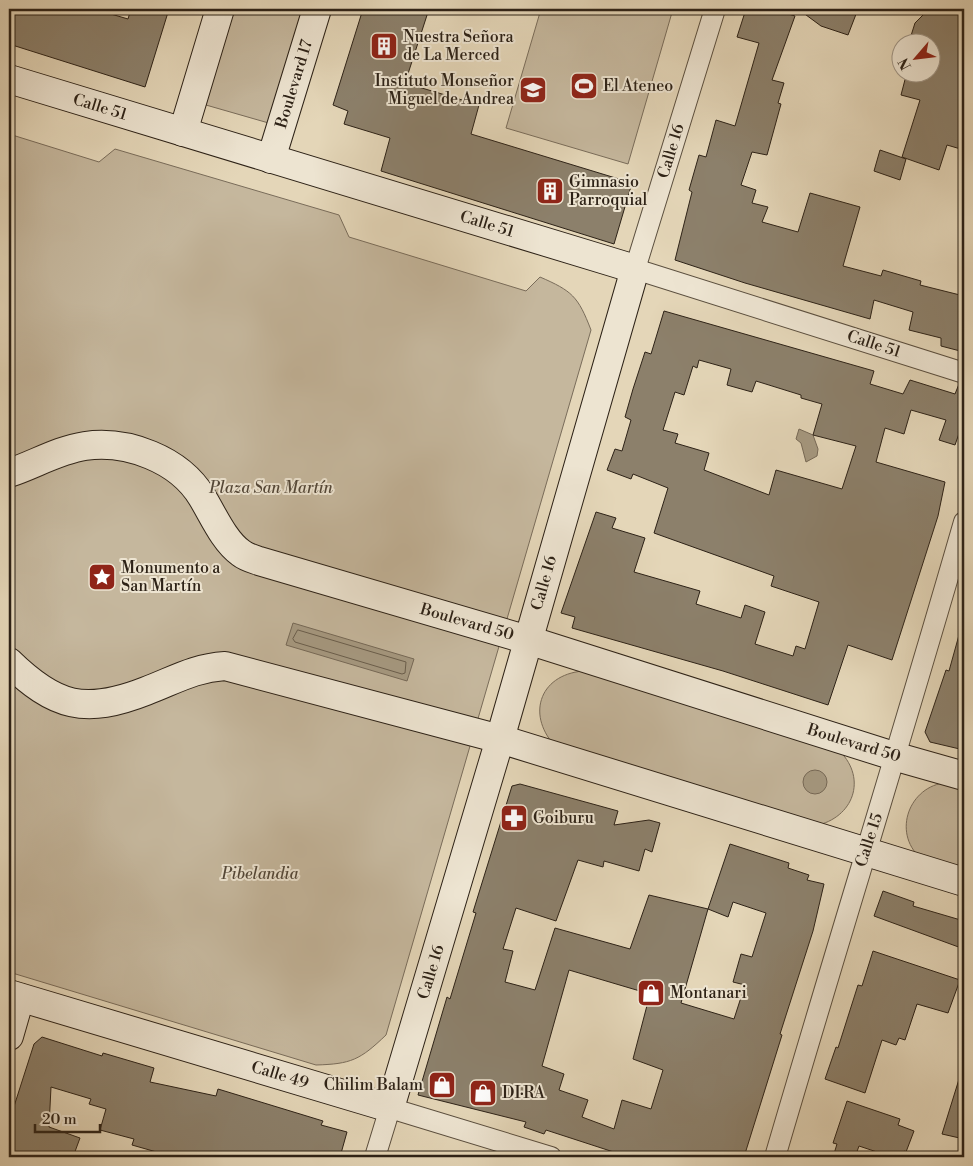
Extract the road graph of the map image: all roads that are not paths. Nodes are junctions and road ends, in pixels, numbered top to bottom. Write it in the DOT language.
graph roads {
  1 [pos="220,9"];
  2 [pos="317,9"];
  3 [pos="715,9"];
  4 [pos="9,79"];
  5 [pos="184,132"];
  6 [pos="271,159"];
  7 [pos="635,269"];
  8 [pos="964,373"];
  9 [pos="9,473"];
  10 [pos="964,522"];
  11 [pos="528,640"];
  12 [pos="9,662"];
  13 [pos="500,739"];
  14 [pos="897,757"];
  15 [pos="964,776"];
  16 [pos="865,852"];
  17 [pos="964,882"];
  18 [pos="14,996"];
  19 [pos="9,1036"];
  20 [pos="390,1108"];
  21 [pos="375,1157"];
  22 [pos="550,1157"];
  23 [pos="775,1157"];
  1 -- 5 [label="main road"];
  2 -- 6 [label="main road, Boulevard 17"];
  3 -- 7 [label="street, Calle 16"];
  4 -- 5 [label="main road, Calle 51"];
  5 -- 6 [label="main road, Calle 51"];
  6 -- 7 [label="main road, Calle 51"];
  7 -- 8 [label="street, Calle 51"];
  7 -- 11 [label="main road, Calle 16"];
  9 -- 11 [label="main road, Boulevard 50"];
  10 -- 14 [label="street, Calle 15"];
  11 -- 13 [label="main road, Calle 16"];
  11 -- 14 [label="main road, Boulevard 50"];
  12 -- 13 [label="main road"];
  13 -- 16 [label="main road"];
  13 -- 20 [label="main road, Calle 16"];
  14 -- 15 [label="main road, Boulevard 50"];
  14 -- 16 [label="street, Calle 15"];
  16 -- 17 [label="main road"];
  16 -- 23 [label="street, Calle 15"];
  18 -- 19 [label="main road"];
  18 -- 20 [label="main road, Calle 49"];
  20 -- 21 [label="street, Calle 16"];
  20 -- 22 [label="street, Calle 49"];
}
